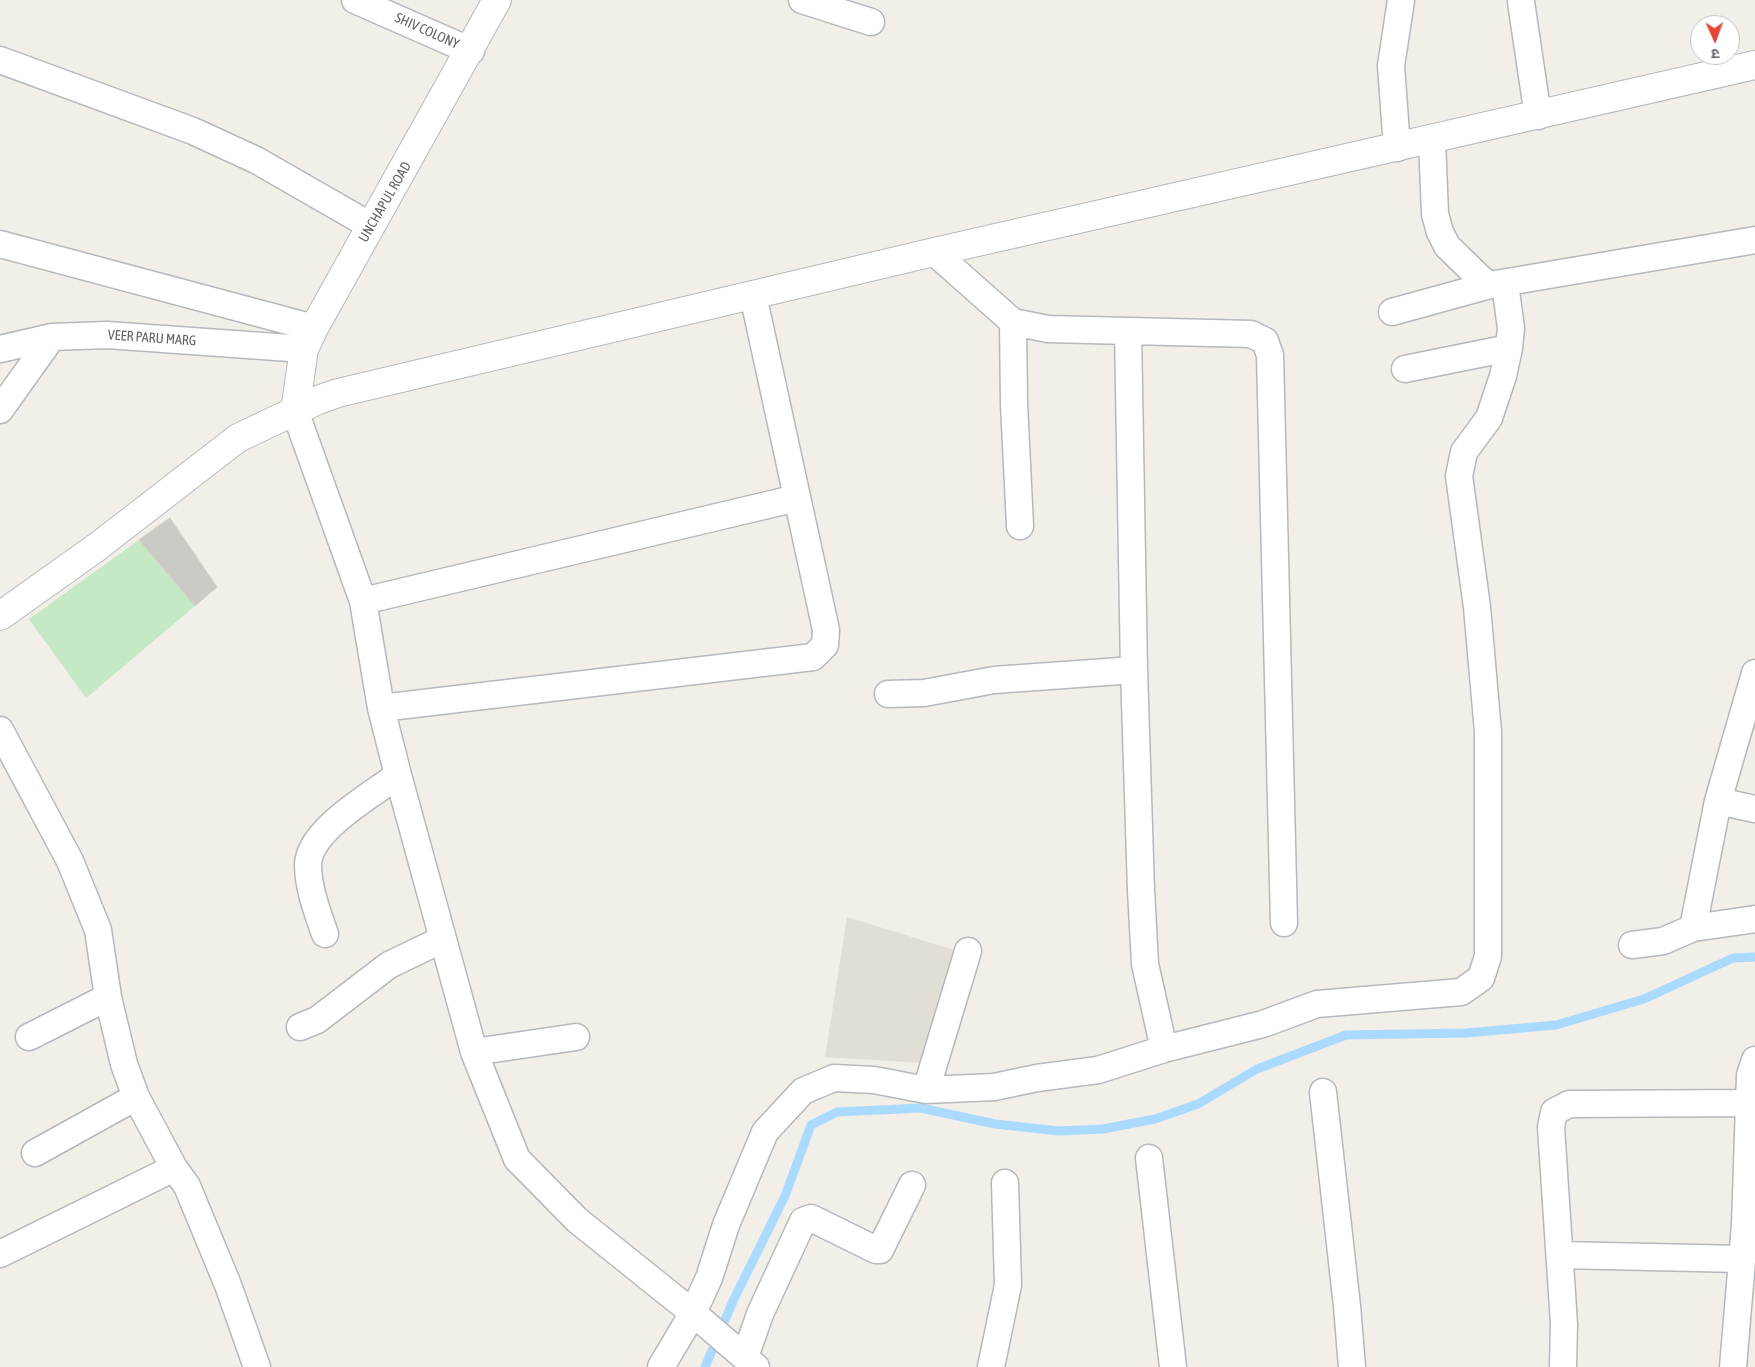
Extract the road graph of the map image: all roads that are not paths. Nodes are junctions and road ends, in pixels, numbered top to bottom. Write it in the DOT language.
graph roads {
  1 [pos="355,0"];
  2 [pos="497,0"];
  3 [pos="802,0"];
  4 [pos="1401,0"];
  5 [pos="1521,2"];
  6 [pos="870,22"];
  7 [pos="471,51"];
  8 [pos="0,60"];
  9 [pos="1755,65"];
  10 [pos="1538,116"];
  11 [pos="1432,140"];
  12 [pos="1398,148"];
  13 [pos="371,226"];
  14 [pos="1755,240"];
  15 [pos="0,244"];
  16 [pos="934,252"];
  17 [pos="1498,284"];
  18 [pos="754,295"];
  19 [pos="1392,312"];
  20 [pos="1013,322"];
  21 [pos="1128,331"];
  22 [pos="52,338"];
  23 [pos="309,338"];
  24 [pos="1509,348"];
  25 [pos="0,349"];
  26 [pos="1405,369"];
  27 [pos="0,410"];
  28 [pos="295,411"];
  29 [pos="798,498"];
  30 [pos="1020,526"];
  31 [pos="363,601"];
  32 [pos="0,616"];
  33 [pos="1134,670"];
  34 [pos="1755,673"];
  35 [pos="888,694"];
  36 [pos="381,708"];
  37 [pos="0,730"];
  38 [pos="398,775"];
  39 [pos="1718,801"];
  40 [pos="1755,809"];
  41 [pos="1755,919"];
  42 [pos="1284,923"];
  43 [pos="1693,928"];
  44 [pos="325,934"];
  45 [pos="444,939"];
  46 [pos="1632,945"];
  47 [pos="968,951"];
  48 [pos="108,997"];
  49 [pos="300,1027"];
  50 [pos="29,1037"];
  51 [pos="576,1037"];
  52 [pos="1164,1049"];
  53 [pos="474,1052"];
  54 [pos="1755,1060"];
  55 [pos="926,1090"];
  56 [pos="1323,1092"];
  57 [pos="136,1097"];
  58 [pos="1749,1103"];
  59 [pos="35,1153"];
  60 [pos="1148,1158"];
  61 [pos="174,1168"];
  62 [pos="1005,1184"];
  63 [pos="912,1185"];
  64 [pos="0,1254"];
  65 [pos="1560,1254"];
  66 [pos="1742,1260"];
  67 [pos="702,1321"];
  68 [pos="745,1358"];
  69 [pos="257,1367"];
  70 [pos="661,1367"];
  71 [pos="990,1367"];
  72 [pos="1173,1367"];
  73 [pos="1352,1367"];
  74 [pos="1563,1367"];
  75 [pos="1733,1367"];
  1 -- 7 [label="street, SHIV COLONY"];
  2 -- 7 [label="street, UNCHAPUL ROAD"];
  3 -- 6 [label="street"];
  4 -- 12 [label="street"];
  5 -- 10 [label="street"];
  7 -- 13 [label="street, UNCHAPUL ROAD"];
  8 -- 13 [label="street"];
  9 -- 10 [label="street"];
  10 -- 11 [label="street"];
  11 -- 12 [label="street"];
  11 -- 17 [label="street"];
  12 -- 16 [label="street"];
  13 -- 23 [label="street, UNCHAPUL ROAD"];
  14 -- 17 [label="street"];
  15 -- 23 [label="street"];
  16 -- 18 [label="street"];
  16 -- 20 [label="street"];
  17 -- 19 [label="street"];
  17 -- 24 [label="street"];
  18 -- 28 [label="street"];
  18 -- 29 [label="street"];
  20 -- 21 [label="street"];
  20 -- 30 [label="street"];
  21 -- 33 [label="street"];
  21 -- 42 [label="street"];
  22 -- 23 [label="street, VEER PARU MARG"];
  22 -- 25 [label="street, VEER PARU MARG"];
  22 -- 27 [label="street"];
  23 -- 28 [label="street, UNCHAPUL ROAD"];
  24 -- 26 [label="street"];
  24 -- 52 [label="street"];
  28 -- 31 [label="street"];
  28 -- 32 [label="street"];
  29 -- 31 [label="street"];
  29 -- 36 [label="street"];
  31 -- 36 [label="street"];
  33 -- 35 [label="street"];
  33 -- 52 [label="street"];
  34 -- 39 [label="street"];
  36 -- 38 [label="street"];
  37 -- 48 [label="street"];
  38 -- 44 [label="street"];
  38 -- 45 [label="street"];
  39 -- 40 [label="street"];
  39 -- 43 [label="street"];
  41 -- 43 [label="street"];
  43 -- 46 [label="street"];
  45 -- 49 [label="street"];
  45 -- 53 [label="street"];
  47 -- 55 [label="street"];
  48 -- 50 [label="street"];
  48 -- 57 [label="street"];
  51 -- 53 [label="street"];
  52 -- 55 [label="street"];
  53 -- 67 [label="street"];
  54 -- 58 [label="street"];
  55 -- 67 [label="street"];
  56 -- 73 [label="street"];
  57 -- 59 [label="street"];
  57 -- 61 [label="street"];
  58 -- 65 [label="street"];
  58 -- 66 [label="street"];
  60 -- 72 [label="street"];
  61 -- 64 [label="street"];
  61 -- 69 [label="street"];
  62 -- 71 [label="street"];
  63 -- 68 [label="street"];
  65 -- 66 [label="street"];
  65 -- 74 [label="street"];
  66 -- 75 [label="street"];
  67 -- 68 [label="street"];
  67 -- 70 [label="street"];
}
